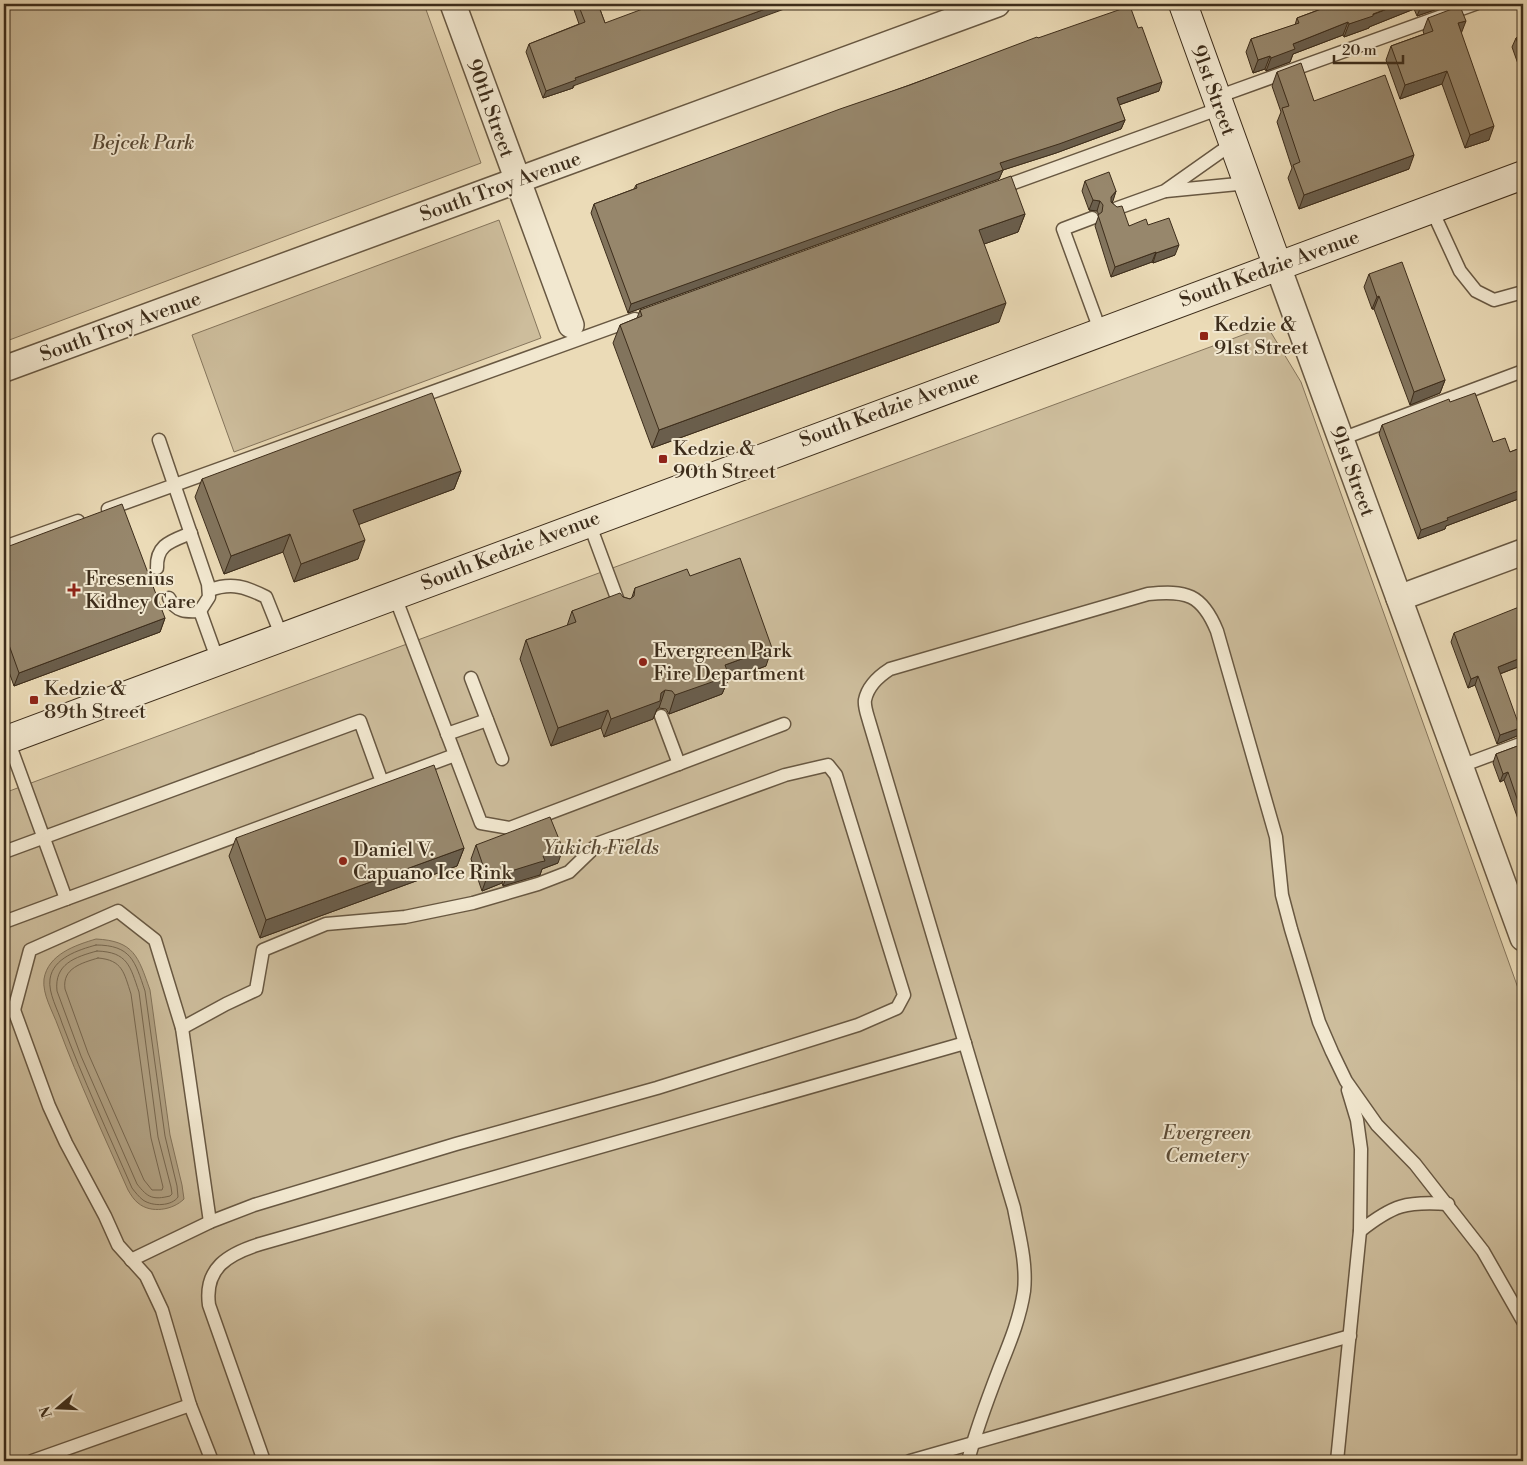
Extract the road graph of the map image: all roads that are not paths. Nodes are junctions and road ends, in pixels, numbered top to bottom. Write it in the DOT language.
graph roads {
  1 [pos="453,4"];
  2 [pos="997,4"];
  3 [pos="1183,4"];
  4 [pos="1475,4"];
  5 [pos="1219,103"];
  6 [pos="1233,143"];
  7 [pos="1523,175"];
  8 [pos="517,180"];
  9 [pos="1248,183"];
  10 [pos="1165,191"];
  11 [pos="986,193"];
  12 [pos="1431,208"];
  13 [pos="1116,210"];
  14 [pos="1092,218"];
  15 [pos="1277,264"];
  16 [pos="1523,292"];
  17 [pos="650,314"];
  18 [pos="570,325"];
  19 [pos="1100,330"];
  20 [pos="4,369"];
  21 [pos="1523,371"];
  22 [pos="1341,439"];
  23 [pos="159,440"];
  24 [pos="175,486"];
  25 [pos="588,520"];
  26 [pos="191,533"];
  27 [pos="4,547"];
  28 [pos="1523,552"];
  29 [pos="157,568"];
  30 [pos="210,590"];
  31 [pos="394,594"];
  32 [pos="169,598"];
  33 [pos="1399,598"];
  34 [pos="621,609"];
  35 [pos="200,611"];
  36 [pos="282,637"];
  37 [pos="218,661"];
  38 [pos="471,678"];
  39 [pos="661,716"];
  40 [pos="487,720"];
  41 [pos="784,724"];
  42 [pos="447,734"];
  43 [pos="5,736"];
  44 [pos="1523,743"];
  45 [pos="455,755"];
  46 [pos="502,759"];
  47 [pos="679,764"];
  48 [pos="1461,766"];
  49 [pos="382,782"];
  50 [pos="43,837"];
  51 [pos="4,852"];
  52 [pos="66,899"];
  53 [pos="4,922"];
  54 [pos="1522,931"];
  55 [pos="9,1011"];
  56 [pos="182,1028"];
  57 [pos="965,1043"];
  58 [pos="1346,1081"];
  59 [pos="1448,1204"];
  60 [pos="210,1222"];
  61 [pos="1360,1231"];
  62 [pos="131,1260"];
  63 [pos="1523,1321"];
  64 [pos="1350,1336"];
  65 [pos="190,1406"];
  66 [pos="972,1445"];
  67 [pos="32,1461"];
  68 [pos="212,1461"];
  69 [pos="264,1461"];
  70 [pos="910,1461"];
  71 [pos="968,1461"];
  72 [pos="1337,1461"];
  1 -- 8 [label="street, 90th Street"];
  2 -- 8 [label="street, South Troy Avenue"];
  3 -- 5 [label="main road, 91st Street"];
  4 -- 5 [label="lane"];
  5 -- 6 [label="main road, 91st Street"];
  5 -- 11 [label="lane"];
  6 -- 9 [label="main road, 91st Street"];
  6 -- 10 [label="lane"];
  7 -- 12 [label="main road, South Kedzie Avenue"];
  8 -- 18 [label="street, 90th Street"];
  8 -- 20 [label="street, South Troy Avenue"];
  9 -- 10 [label="lane"];
  9 -- 15 [label="main road, 91st Street"];
  10 -- 13 [label="lane"];
  12 -- 15 [label="main road, South Kedzie Avenue"];
  12 -- 16 [label="lane"];
  14 -- 19 [label="lane"];
  15 -- 19 [label="main road, South Kedzie Avenue"];
  15 -- 22 [label="street, 91st Street"];
  17 -- 24 [label="lane"];
  19 -- 25 [label="main road, South Kedzie Avenue"];
  21 -- 22 [label="lane"];
  22 -- 33 [label="street, 91st Street"];
  23 -- 24 [label="lane"];
  24 -- 26 [label="lane"];
  24 -- 27 [label="lane"];
  25 -- 31 [label="main road, South Kedzie Avenue"];
  25 -- 34 [label="lane"];
  26 -- 29 [label="lane"];
  26 -- 30 [label="lane"];
  28 -- 33 [label="street"];
  30 -- 35 [label="lane"];
  30 -- 36 [label="lane"];
  31 -- 36 [label="main road, South Kedzie Avenue"];
  31 -- 42 [label="lane"];
  32 -- 35 [label="lane"];
  33 -- 48 [label="street, 91st Street"];
  35 -- 37 [label="lane"];
  36 -- 37 [label="main road, South Kedzie Avenue"];
  37 -- 43 [label="main road, South Kedzie Avenue"];
  38 -- 40 [label="lane"];
  39 -- 47 [label="lane"];
  40 -- 42 [label="lane"];
  40 -- 46 [label="lane"];
  41 -- 47 [label="lane"];
  42 -- 45 [label="lane"];
  43 -- 50 [label="lane"];
  44 -- 48 [label="lane"];
  45 -- 47 [label="lane"];
  45 -- 49 [label="lane"];
  48 -- 54 [label="street, 91st Street"];
  49 -- 50 [label="lane"];
  49 -- 52 [label="lane"];
  50 -- 51 [label="lane"];
  50 -- 52 [label="lane"];
  52 -- 53 [label="lane"];
  55 -- 56 [label="lane"];
  55 -- 62 [label="lane"];
  56 -- 60 [label="lane"];
  56 -- 60 [label="lane"];
  57 -- 58 [label="lane"];
  57 -- 66 [label="lane"];
  57 -- 69 [label="lane"];
  58 -- 59 [label="lane"];
  58 -- 61 [label="lane"];
  59 -- 61 [label="lane"];
  59 -- 63 [label="lane"];
  60 -- 62 [label="lane"];
  61 -- 64 [label="lane"];
  62 -- 65 [label="lane"];
  64 -- 66 [label="lane"];
  64 -- 72 [label="lane"];
  65 -- 67 [label="lane"];
  65 -- 68 [label="lane"];
  66 -- 70 [label="lane"];
  66 -- 71 [label="lane"];
}
